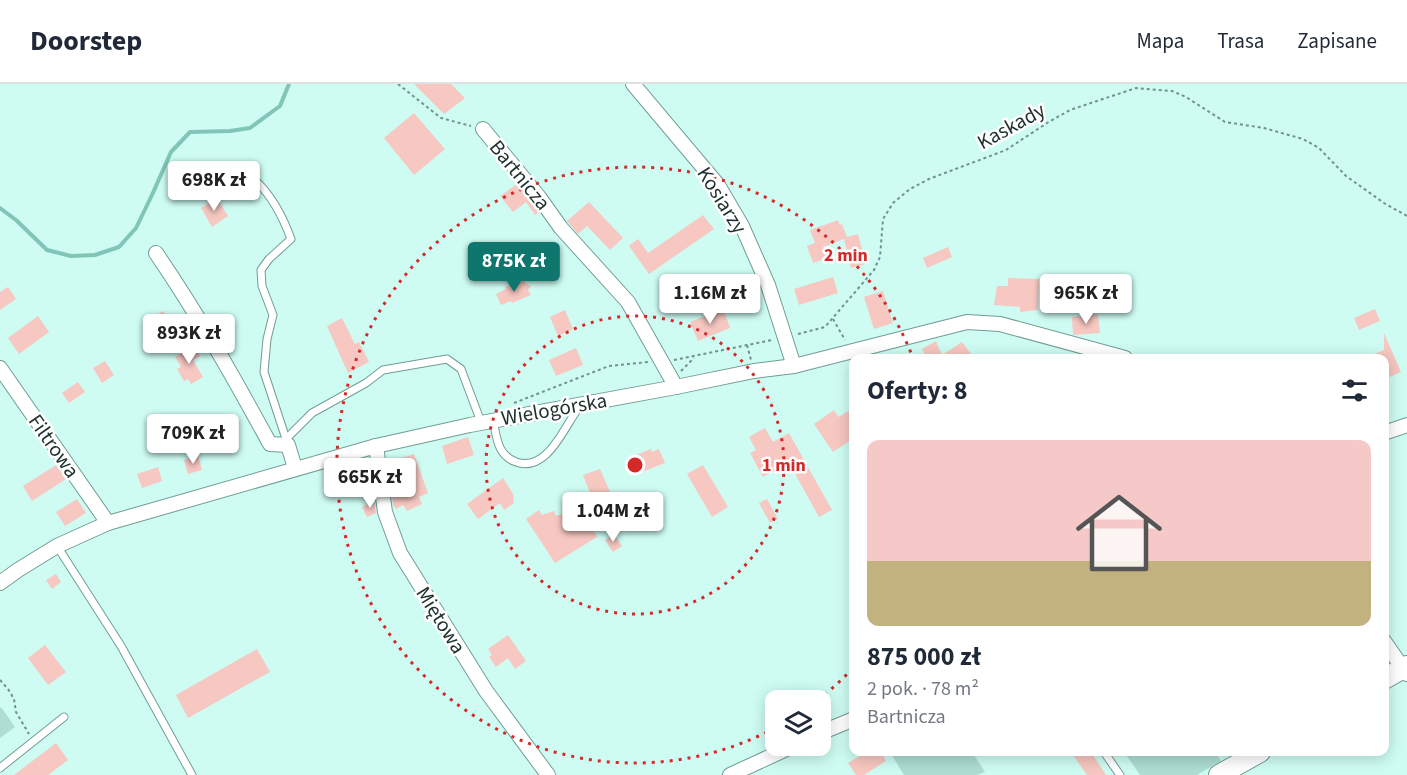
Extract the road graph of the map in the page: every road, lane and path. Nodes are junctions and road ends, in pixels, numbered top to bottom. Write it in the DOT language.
graph roads {
  1 [pos="398,84"];
  2 [pos="633,84"];
  3 [pos="1150,84"];
  4 [pos="1147,88"];
  5 [pos="483,129"];
  6 [pos="226,195"];
  7 [pos="1407,216"];
  8 [pos="156,254"];
  9 [pos="833,319"];
  10 [pos="785,337"];
  11 [pos="850,353"];
  12 [pos="1102,354"];
  13 [pos="695,356"];
  14 [pos="662,362"];
  15 [pos="794,366"];
  16 [pos="0,368"];
  17 [pos="674,383"];
  18 [pos="510,404"];
  19 [pos="581,404"];
  20 [pos="487,421"];
  21 [pos="1407,424"];
  22 [pos="1389,431"];
  23 [pos="287,442"];
  24 [pos="376,446"];
  25 [pos="295,468"];
  26 [pos="108,523"];
  27 [pos="57,546"];
  28 [pos="0,583"];
  29 [pos="1389,648"];
  30 [pos="1406,670"];
  31 [pos="1389,677"];
  32 [pos="0,680"];
  33 [pos="64,717"];
  34 [pos="849,721"];
  35 [pos="831,728"];
  36 [pos="33,741"];
  37 [pos="771,756"];
  38 [pos="1107,756"];
  39 [pos="1253,756"];
  40 [pos="0,768"];
  41 [pos="192,775"];
  42 [pos="548,775"];
  43 [pos="730,775"];
  44 [pos="1120,775"];
  45 [pos="1219,775"];
  1 -- 5 [label="path, Bartnicza"];
  2 -- 10 [label="street, Kosiarzy"];
  3 -- 4 [label="path"];
  4 -- 7 [label="path, Kaskady"];
  4 -- 9 [label="path, Kaskady"];
  5 -- 14 [label="street, Bartnicza"];
  6 -- 23 [label="lane"];
  8 -- 23 [label="street"];
  9 -- 10 [label="path, Kaskady"];
  9 -- 11 [label="path"];
  10 -- 13 [label="path, Kaskady"];
  10 -- 15 [label="street, Kosiarzy"];
  11 -- 12 [label="street, Wielogórska"];
  11 -- 15 [label="street, Wielogórska"];
  13 -- 14 [label="path, Kaskady"];
  13 -- 17 [label="path"];
  14 -- 17 [label="street, Bartnicza"];
  14 -- 18 [label="path, Kaskady"];
  15 -- 17 [label="street, Wielogórska"];
  16 -- 26 [label="street, Filtrowa"];
  17 -- 19 [label="street, Wielogórska"];
  19 -- 20 [label="street, Wielogórska"];
  19 -- 20 [label="lane"];
  20 -- 23 [label="lane"];
  20 -- 24 [label="street, Wielogórska"];
  21 -- 22 [label="street"];
  23 -- 25 [label="street"];
  24 -- 25 [label="street, Wielogórska"];
  24 -- 42 [label="street, Miętowa"];
  25 -- 26 [label="street, Wielogórska"];
  26 -- 27 [label="street, Wielogórska"];
  27 -- 28 [label="street, Wielogórska"];
  27 -- 41 [label="lane"];
  29 -- 30 [label="street"];
  30 -- 31 [label="street"];
  32 -- 36 [label="path"];
  33 -- 36 [label="lane"];
  34 -- 35 [label="street"];
  36 -- 40 [label="lane"];
  37 -- 43 [label="street"];
  38 -- 44 [label="lane"];
  39 -- 45 [label="street"];
}
